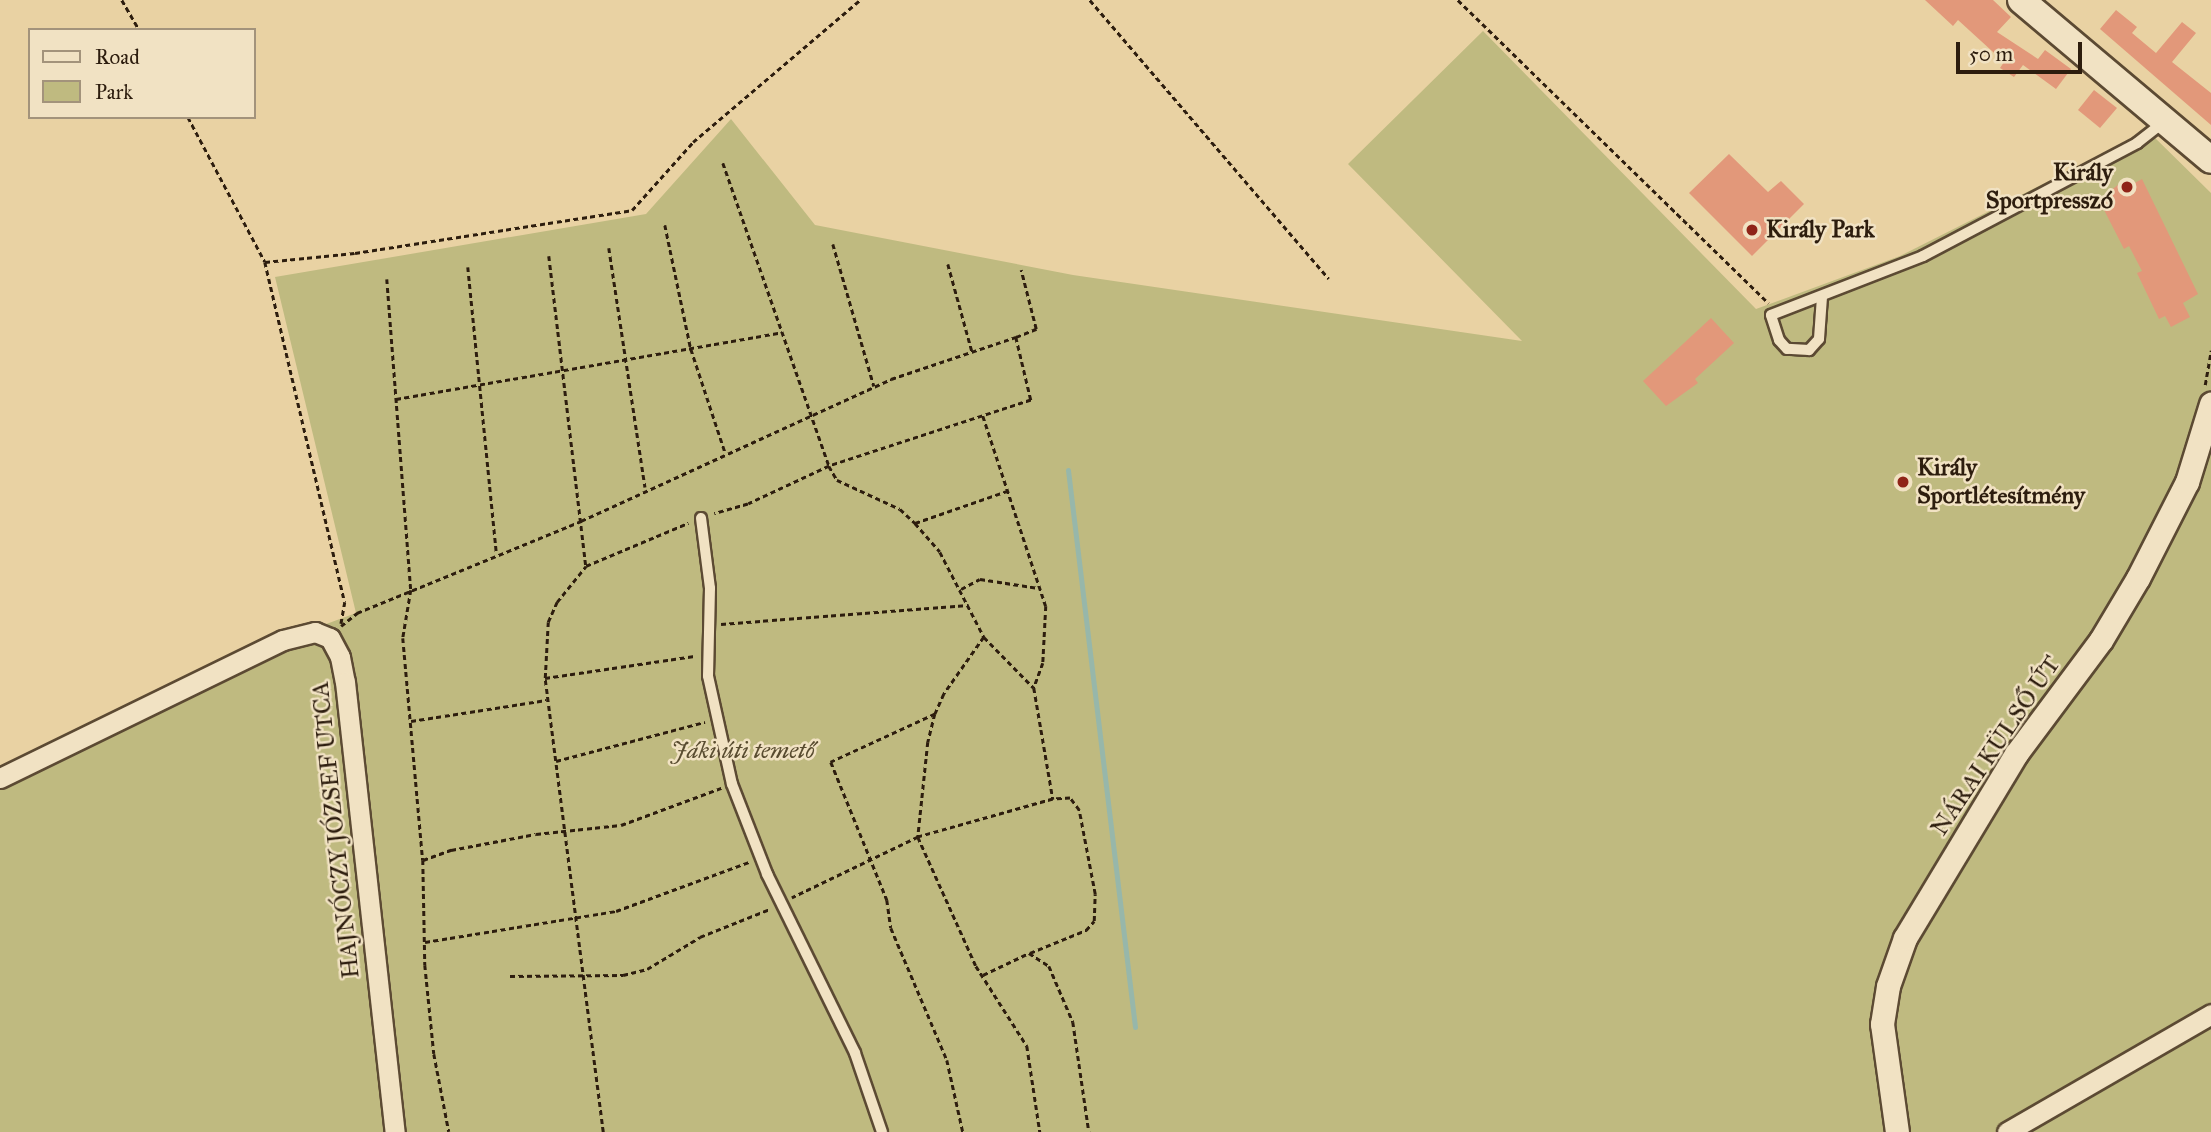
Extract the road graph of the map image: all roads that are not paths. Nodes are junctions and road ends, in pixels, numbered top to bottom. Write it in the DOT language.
graph roads {
  1 [pos="2021,0"];
  2 [pos="2166,119"];
  3 [pos="2211,160"];
  4 [pos="1822,297"];
  5 [pos="2211,404"];
  6 [pos="701,518"];
  7 [pos="0,778"];
  8 [pos="2211,1014"];
  9 [pos="395,1132"];
  10 [pos="883,1132"];
  11 [pos="1897,1132"];
  12 [pos="2007,1132"];
  1 -- 2 [label="main road"];
  2 -- 3 [label="main road"];
  2 -- 4 [label="lane"];
  4 -- 4 [label="lane"];
  5 -- 11 [label="street, NÁRAI KÜLSŐ ÚT"];
  6 -- 10 [label="lane"];
  7 -- 9 [label="street, HAJNÓCZY JÓZSEF UTCA"];
  8 -- 12 [label="street"];
}
